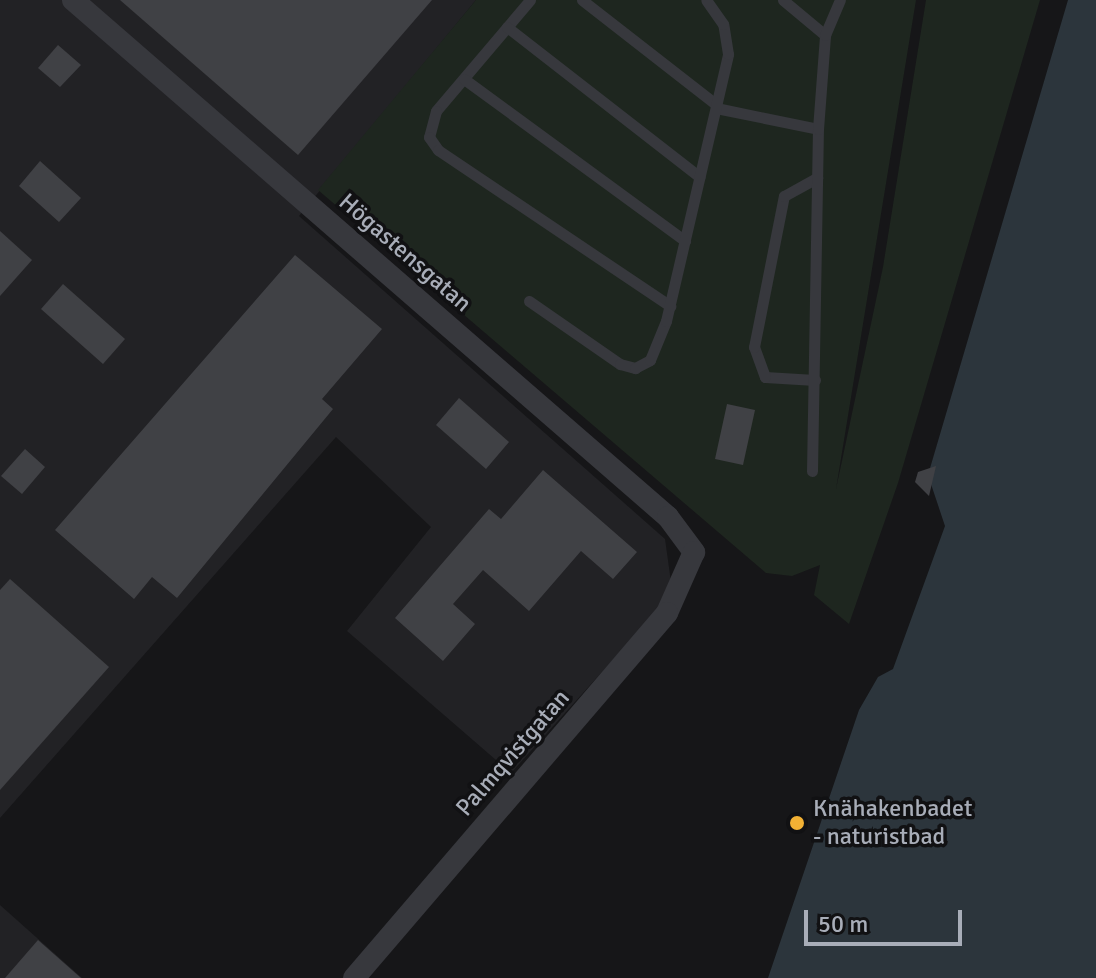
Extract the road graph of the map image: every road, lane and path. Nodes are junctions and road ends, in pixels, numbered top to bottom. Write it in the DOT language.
graph roads {
  1 [pos="73,0"];
  2 [pos="530,0"];
  3 [pos="582,0"];
  4 [pos="706,0"];
  5 [pos="783,0"];
  6 [pos="840,0"];
  7 [pos="507,27"];
  8 [pos="825,35"];
  9 [pos="464,79"];
  10 [pos="717,107"];
  11 [pos="818,129"];
  12 [pos="700,177"];
  13 [pos="817,178"];
  14 [pos="685,241"];
  15 [pos="529,301"];
  16 [pos="670,306"];
  17 [pos="815,380"];
  18 [pos="812,471"];
  19 [pos="694,552"];
  20 [pos="354,978"];
  1 -- 19 [label="street, Högastensgatan"];
  2 -- 7 [label="lane"];
  3 -- 10 [label="lane"];
  4 -- 10 [label="lane"];
  5 -- 8 [label="lane"];
  6 -- 8 [label="lane"];
  7 -- 9 [label="lane"];
  7 -- 12 [label="lane"];
  8 -- 11 [label="lane"];
  9 -- 14 [label="lane"];
  9 -- 16 [label="lane"];
  10 -- 11 [label="lane"];
  10 -- 12 [label="lane"];
  11 -- 13 [label="lane"];
  12 -- 14 [label="lane"];
  13 -- 17 [label="lane"];
  13 -- 17 [label="lane"];
  14 -- 16 [label="lane"];
  15 -- 16 [label="lane"];
  17 -- 18 [label="lane"];
  19 -- 20 [label="street, Palmqvistgatan"];
}
